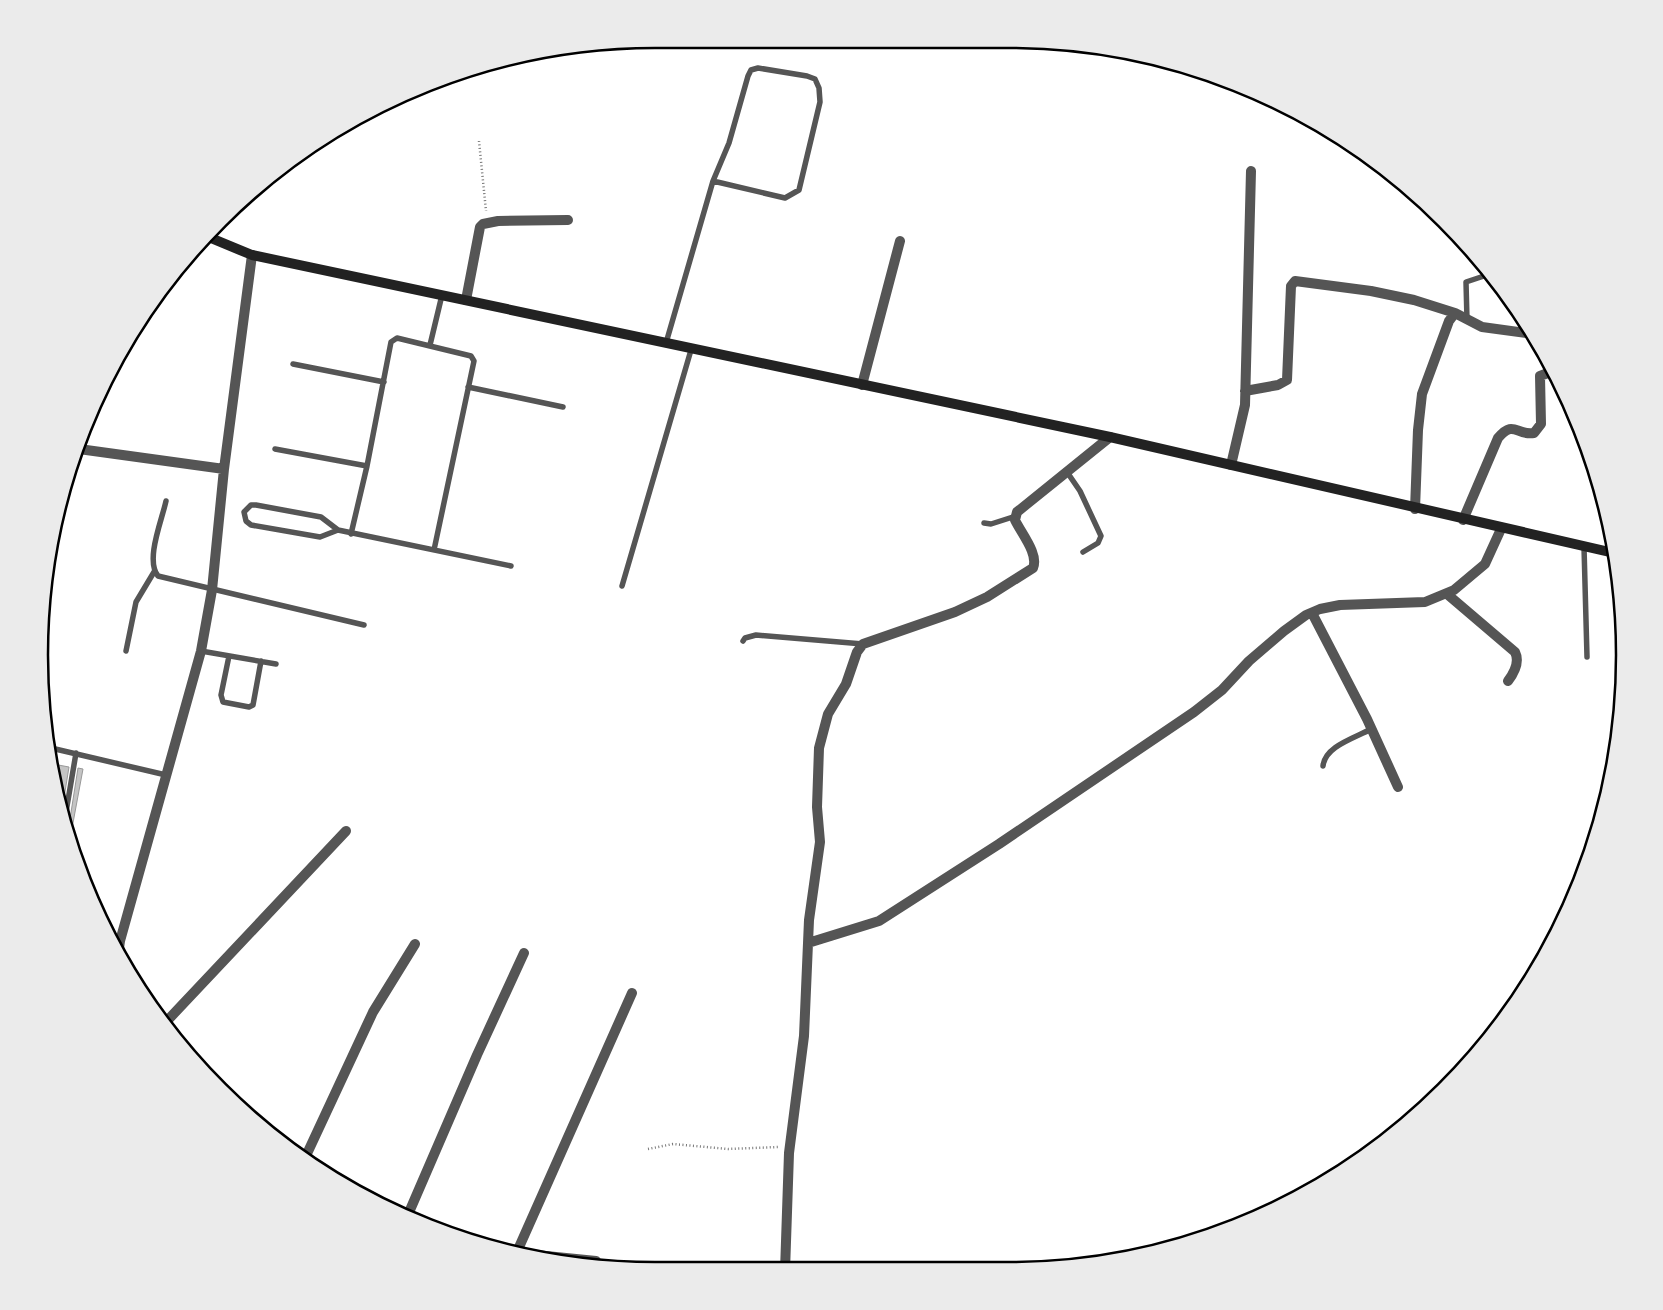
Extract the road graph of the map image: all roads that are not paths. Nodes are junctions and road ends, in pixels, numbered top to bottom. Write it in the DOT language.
graph roads {
  1 [pos="1251,171"];
  2 [pos="713,181"];
  3 [pos="568,220"];
  4 [pos="212,239"];
  5 [pos="900,241"];
  6 [pos="252,255"];
  7 [pos="1483,276"];
  8 [pos="442,295"];
  9 [pos="466,300"];
  10 [pos="1455,313"];
  11 [pos="1466,320"];
  12 [pos="1523,333"];
  13 [pos="666,343"];
  14 [pos="430,345"];
  15 [pos="691,350"];
  16 [pos="293,364"];
  17 [pos="1546,374"];
  18 [pos="384,382"];
  19 [pos="862,385"];
  20 [pos="468,387"];
  21 [pos="1245,391"];
  22 [pos="564,407"];
  23 [pos="1110,437"];
  24 [pos="275,449"];
  25 [pos="84,450"];
  26 [pos="1231,465"];
  27 [pos="367,466"];
  28 [pos="224,469"];
  29 [pos="1067,472"];
  30 [pos="166,501"];
  31 [pos="1415,509"];
  32 [pos="1016,516"];
  33 [pos="1463,520"];
  34 [pos="984,523"];
  35 [pos="1501,529"];
  36 [pos="338,530"];
  37 [pos="351,534"];
  38 [pos="1584,547"];
  39 [pos="434,550"];
  40 [pos="1606,551"];
  41 [pos="1083,552"];
  42 [pos="511,566"];
  43 [pos="154,572"];
  44 [pos="622,586"];
  45 [pos="212,590"];
  46 [pos="1447,594"];
  47 [pos="1312,612"];
  48 [pos="364,625"];
  49 [pos="743,641"];
  50 [pos="862,644"];
  51 [pos="126,651"];
  52 [pos="201,651"];
  53 [pos="229,656"];
  54 [pos="1587,657"];
  55 [pos="261,662"];
  56 [pos="276,664"];
  57 [pos="1508,681"];
  58 [pos="1372,729"];
  59 [pos="55,749"];
  60 [pos="76,753"];
  61 [pos="1323,766"];
  62 [pos="166,775"];
  63 [pos="1398,787"];
  64 [pos="67,807"];
  65 [pos="346,830"];
  66 [pos="117,937"];
  67 [pos="808,943"];
  68 [pos="415,944"];
  69 [pos="524,953"];
  70 [pos="632,993"];
  71 [pos="169,1019"];
  72 [pos="307,1153"];
  73 [pos="410,1210"];
  74 [pos="519,1247"];
  75 [pos="785,1262"];
  1 -- 21 [label="street"];
  2 -- 2 [label="lane"];
  2 -- 13 [label="lane"];
  3 -- 9 [label="street"];
  4 -- 6 [label="street"];
  5 -- 19 [label="street"];
  6 -- 8 [label="street"];
  6 -- 28 [label="street"];
  7 -- 11 [label="lane"];
  8 -- 9 [label="street"];
  8 -- 14 [label="lane"];
  9 -- 13 [label="street"];
  10 -- 11 [label="street"];
  10 -- 21 [label="street"];
  10 -- 31 [label="street"];
  11 -- 12 [label="street"];
  13 -- 15 [label="street"];
  14 -- 18 [label="lane"];
  14 -- 20 [label="lane"];
  15 -- 19 [label="street"];
  15 -- 44 [label="lane"];
  16 -- 18 [label="lane"];
  17 -- 33 [label="street"];
  18 -- 27 [label="lane"];
  19 -- 23 [label="street"];
  20 -- 22 [label="lane"];
  20 -- 39 [label="lane"];
  21 -- 26 [label="street"];
  23 -- 26 [label="street"];
  23 -- 29 [label="street"];
  24 -- 27 [label="lane"];
  25 -- 28 [label="street"];
  26 -- 31 [label="street"];
  27 -- 37 [label="lane"];
  28 -- 45 [label="street"];
  29 -- 32 [label="street"];
  29 -- 41 [label="lane"];
  30 -- 43 [label="lane"];
  31 -- 33 [label="street"];
  32 -- 34 [label="lane"];
  32 -- 50 [label="street"];
  33 -- 35 [label="street"];
  35 -- 38 [label="street"];
  35 -- 46 [label="street"];
  36 -- 36 [label="lane"];
  36 -- 37 [label="lane"];
  37 -- 39 [label="lane"];
  38 -- 40 [label="street"];
  38 -- 54 [label="lane"];
  39 -- 42 [label="lane"];
  43 -- 45 [label="lane"];
  43 -- 51 [label="lane"];
  45 -- 48 [label="lane"];
  45 -- 52 [label="street"];
  46 -- 47 [label="street"];
  46 -- 57 [label="street"];
  47 -- 58 [label="street"];
  47 -- 67 [label="street"];
  49 -- 50 [label="lane"];
  50 -- 67 [label="street"];
  52 -- 53 [label="lane"];
  52 -- 62 [label="street"];
  53 -- 55 [label="lane"];
  53 -- 55 [label="lane"];
  55 -- 56 [label="lane"];
  58 -- 61 [label="lane"];
  58 -- 63 [label="street"];
  59 -- 60 [label="lane"];
  60 -- 62 [label="lane"];
  60 -- 64 [label="lane"];
  62 -- 66 [label="street"];
  65 -- 71 [label="street"];
  67 -- 75 [label="street"];
  68 -- 72 [label="street"];
  69 -- 73 [label="street"];
  70 -- 74 [label="street"];
}
